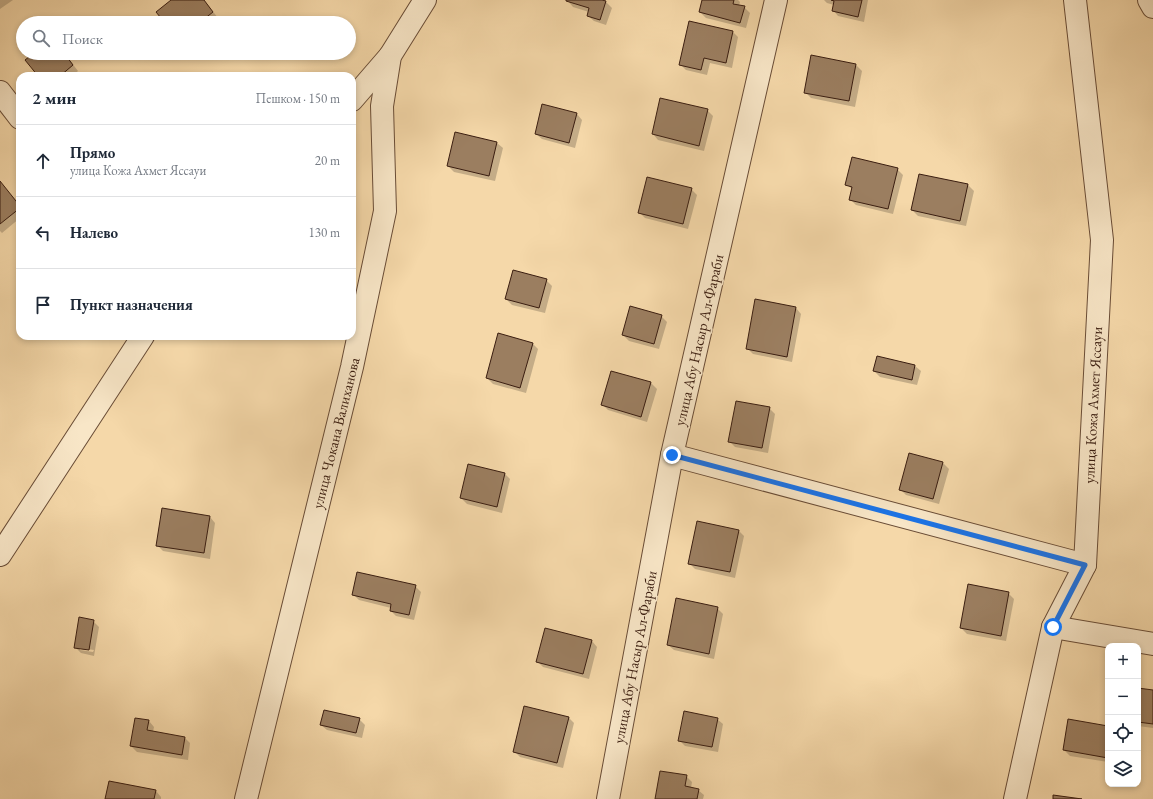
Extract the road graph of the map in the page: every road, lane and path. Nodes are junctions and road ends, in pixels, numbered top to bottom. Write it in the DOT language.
graph roads {
  1 [pos="425,0"];
  2 [pos="776,0"];
  3 [pos="1075,0"];
  4 [pos="1149,0"];
  5 [pos="1153,7"];
  6 [pos="390,56"];
  7 [pos="0,92"];
  8 [pos="356,95"];
  9 [pos="16,113"];
  10 [pos="140,340"];
  11 [pos="672,455"];
  12 [pos="0,556"];
  13 [pos="1085,565"];
  14 [pos="1053,627"];
  15 [pos="1153,644"];
  16 [pos="246,799"];
  17 [pos="608,799"];
  18 [pos="1015,799"];
  1 -- 6 [label="street, улица Чокана Валиханова"];
  2 -- 11 [label="street, улица Абу Насыр Ал-Фараби"];
  3 -- 13 [label="street, улица Кожа Ахмет Яссауи"];
  4 -- 5 [label="street"];
  6 -- 8 [label="street"];
  6 -- 16 [label="street, улица Чокана Валиханова"];
  7 -- 9 [label="street"];
  10 -- 12 [label="street"];
  11 -- 13 [label="street"];
  11 -- 17 [label="street, улица Абу Насыр Ал-Фараби"];
  13 -- 14 [label="street, улица Кожа Ахмет Яссауи"];
  14 -- 15 [label="street"];
  14 -- 18 [label="street, улица Кожа Ахмет Яссауи"];
}
